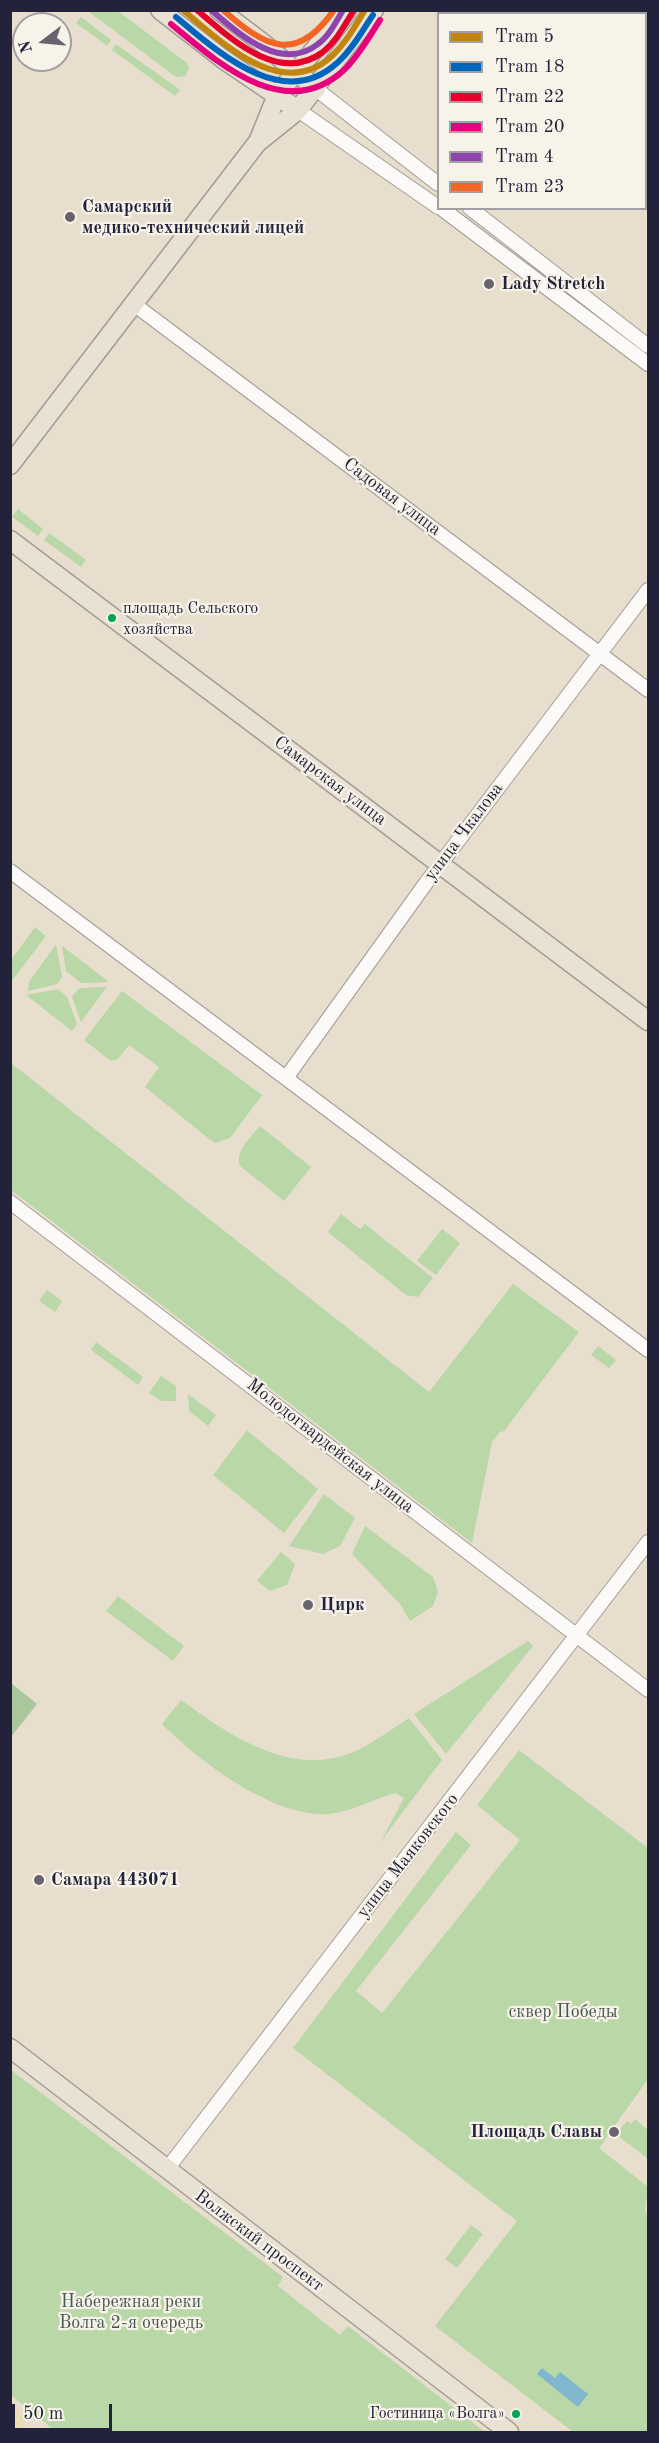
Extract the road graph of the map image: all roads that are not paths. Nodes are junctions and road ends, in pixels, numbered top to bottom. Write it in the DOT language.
graph roads {
  1 [pos="160,10"];
  2 [pos="219,10"];
  3 [pos="347,10"];
  4 [pos="374,10"];
  5 [pos="297,71"];
  6 [pos="316,89"];
  7 [pos="277,95"];
  8 [pos="298,110"];
  9 [pos="257,143"];
  10 [pos="437,183"];
  11 [pos="437,206"];
  12 [pos="443,210"];
  13 [pos="473,210"];
  14 [pos="135,305"];
  15 [pos="648,346"];
  16 [pos="648,364"];
  17 [pos="10,465"];
  18 [pos="10,540"];
  19 [pos="648,590"];
  20 [pos="600,653"];
  21 [pos="648,690"];
  22 [pos="441,863"];
  23 [pos="10,871"];
  24 [pos="648,1021"];
  25 [pos="286,1078"];
  26 [pos="10,1202"];
  27 [pos="648,1350"];
  28 [pos="648,1542"];
  29 [pos="577,1635"];
  30 [pos="648,1690"];
  31 [pos="10,2048"];
  32 [pos="167,2169"];
  33 [pos="509,2433"];
  1 -- 7 [label="main road"];
  2 -- 5 [label="main road"];
  3 -- 5 [label="main road"];
  4 -- 6 [label="main road"];
  5 -- 6 [label="main road"];
  5 -- 7 [label="main road"];
  6 -- 8 [label="main road"];
  6 -- 10 [label="street"];
  7 -- 8 [label="main road"];
  7 -- 9 [label="main road"];
  8 -- 9 [label="main road"];
  8 -- 11 [label="street"];
  9 -- 14 [label="main road"];
  12 -- 16 [label="street"];
  13 -- 15 [label="street"];
  14 -- 17 [label="main road"];
  14 -- 20 [label="street, Садовая улица"];
  18 -- 22 [label="main road, Самарская улица"];
  19 -- 20 [label="street, улица Чкалова"];
  20 -- 21 [label="street, Садовая улица"];
  20 -- 22 [label="street, улица Чкалова"];
  22 -- 24 [label="main road, Самарская улица"];
  22 -- 25 [label="street, улица Чкалова"];
  23 -- 25 [label="street"];
  25 -- 27 [label="street"];
  26 -- 29 [label="street, Молодогвардейская улица"];
  28 -- 29 [label="street, улица Маяковского"];
  29 -- 30 [label="street, Молодогвардейская улица"];
  29 -- 32 [label="street, улица Маяковского"];
  31 -- 32 [label="main road, Волжский проспект"];
  32 -- 33 [label="main road, Волжский проспект"];
}
